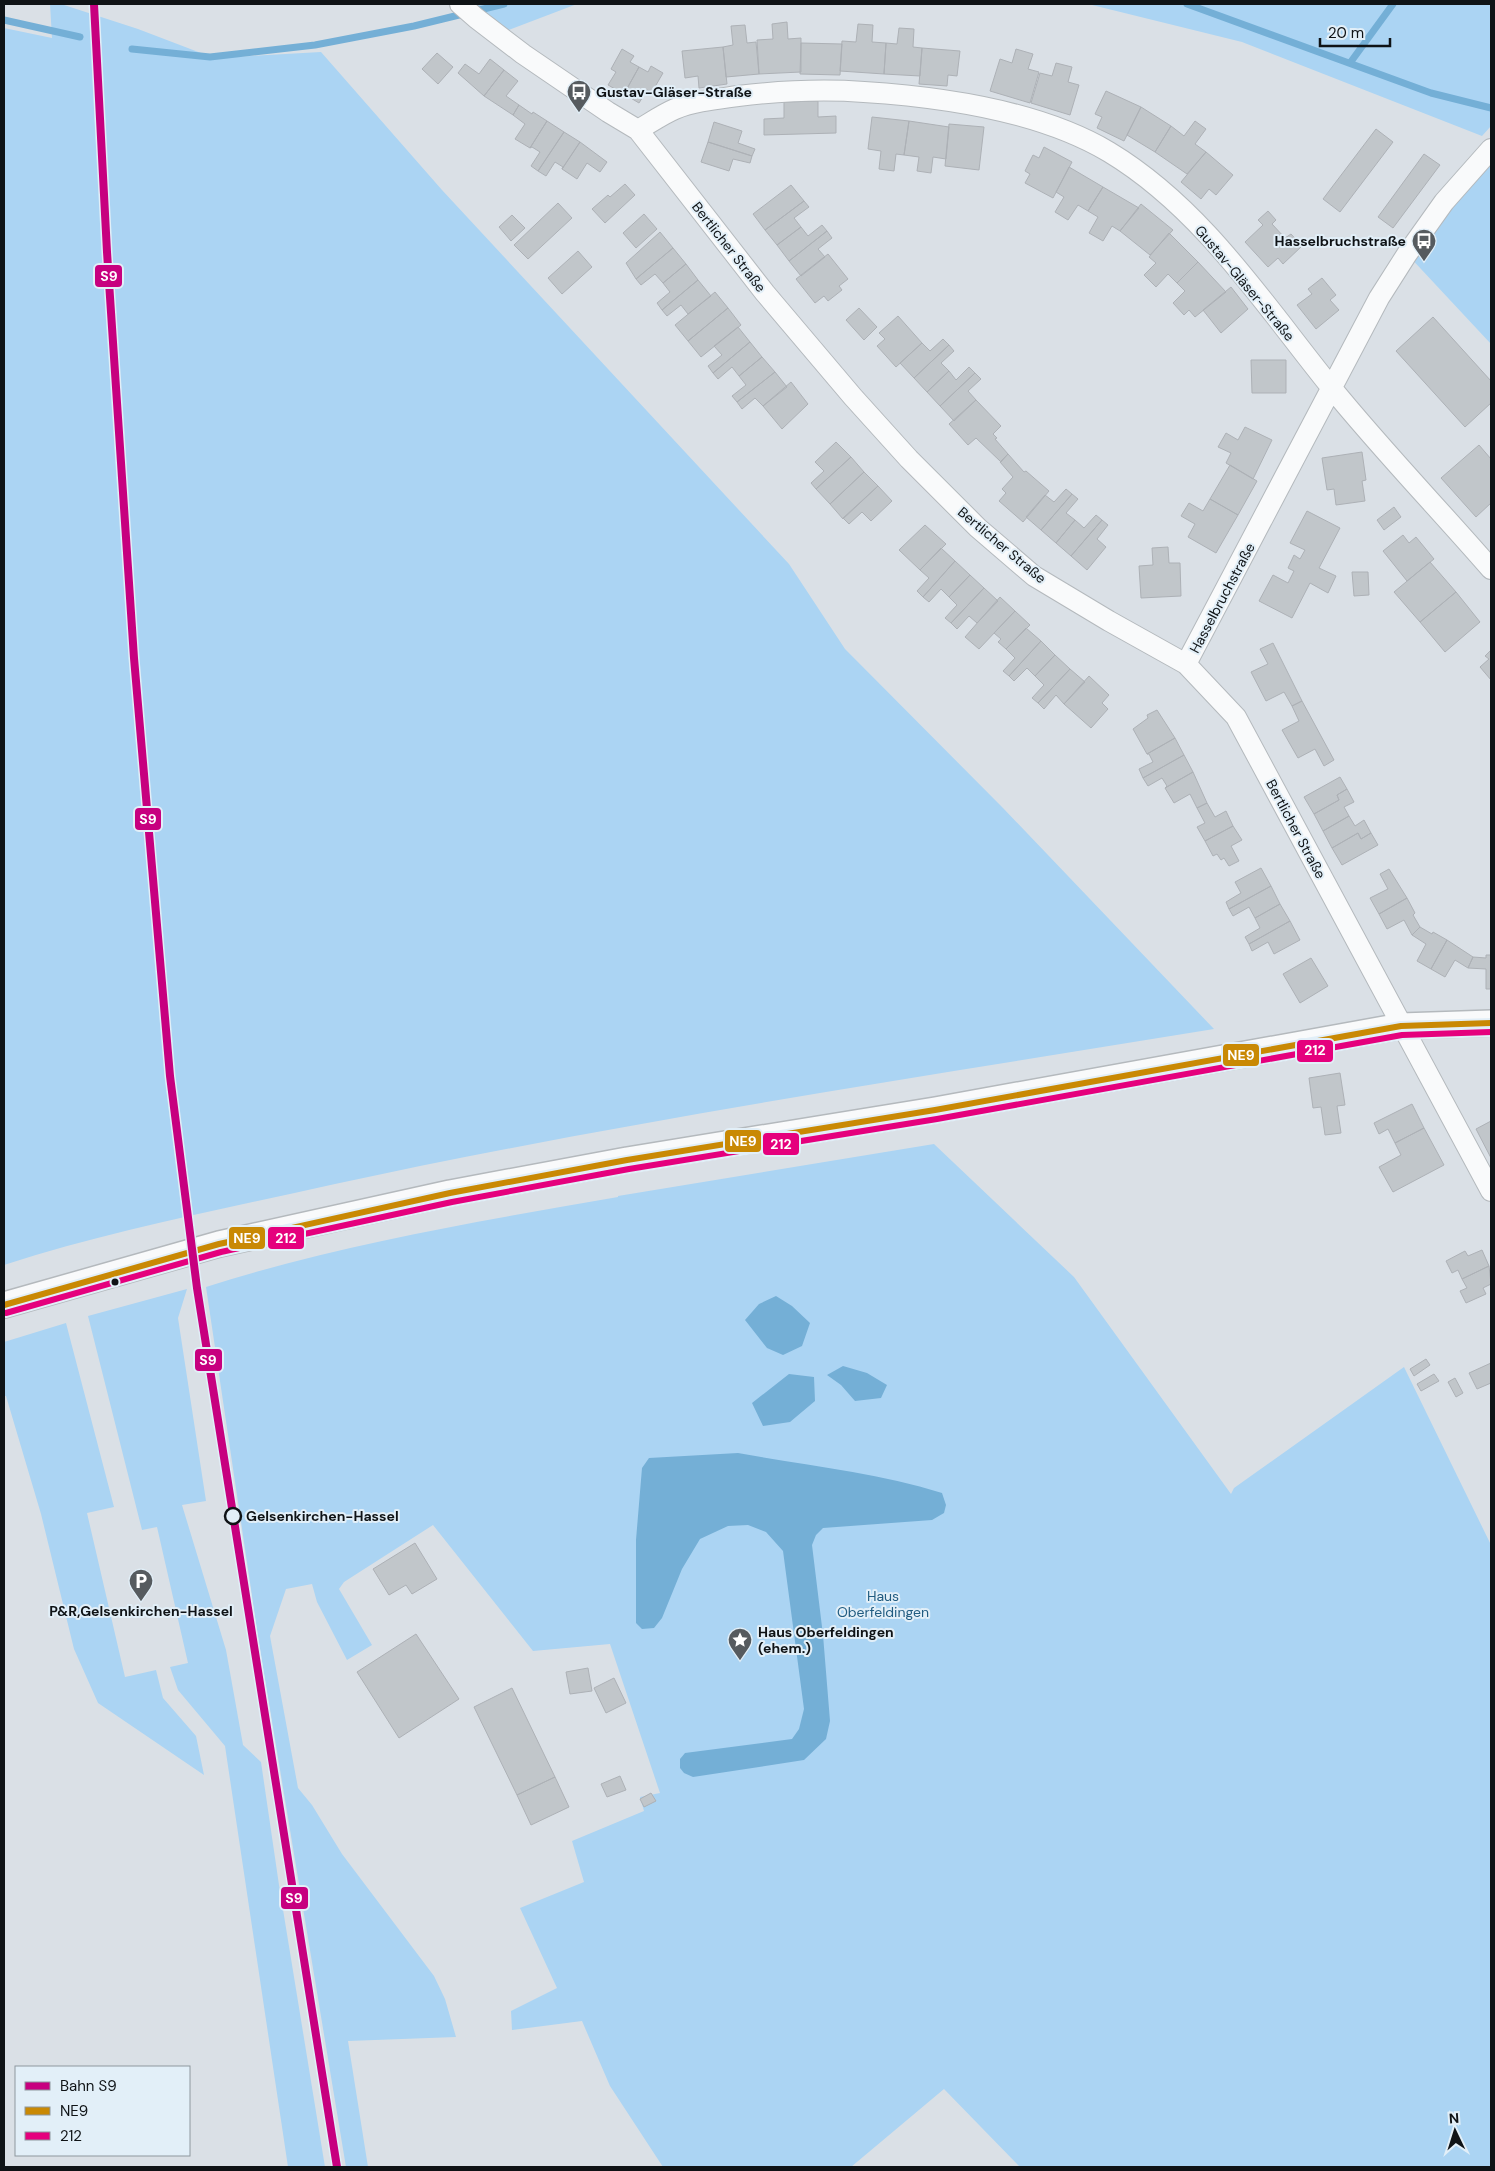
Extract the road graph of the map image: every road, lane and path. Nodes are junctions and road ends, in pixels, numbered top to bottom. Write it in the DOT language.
graph roads {
  1 [pos="460,4"];
  2 [pos="638,130"];
  3 [pos="1491,149"];
  4 [pos="1332,389"];
  5 [pos="1491,568"];
  6 [pos="1186,664"];
  7 [pos="1491,1023"];
  8 [pos="1401,1026"];
  9 [pos="1491,1191"];
  10 [pos="4,1305"];
  1 -- 2 [label="street, Bertlicher Straße"];
  2 -- 4 [label="street, Gustav-Gläser-Straße"];
  2 -- 6 [label="street, Bertlicher Straße"];
  3 -- 4 [label="street, Hasselbruchstraße"];
  4 -- 5 [label="street, Gustav-Gläser-Straße"];
  4 -- 6 [label="street, Hasselbruchstraße"];
  6 -- 8 [label="street, Bertlicher Straße"];
  7 -- 8 [label="street"];
  8 -- 9 [label="street, Bertlicher Straße"];
  8 -- 10 [label="street"];
}
